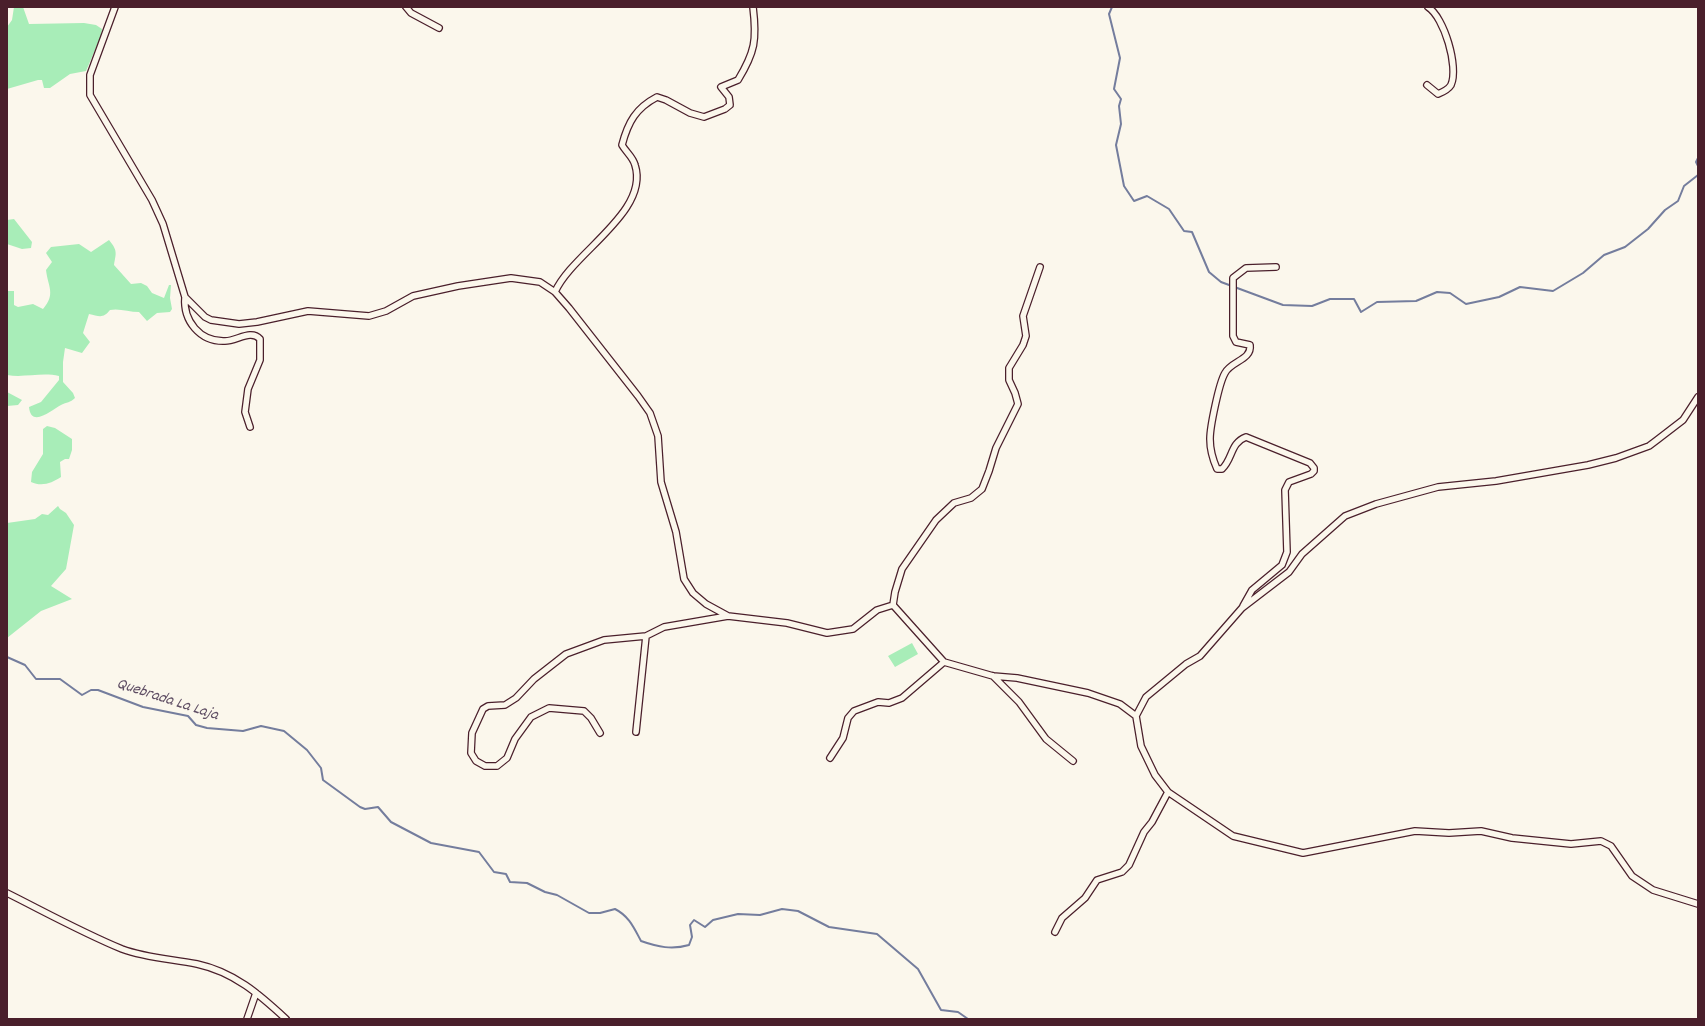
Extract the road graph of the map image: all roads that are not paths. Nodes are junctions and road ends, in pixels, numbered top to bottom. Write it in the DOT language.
graph roads {
  1 [pos="115,7"];
  2 [pos="406,7"];
  3 [pos="753,7"];
  4 [pos="1428,7"];
  5 [pos="439,28"];
  6 [pos="1427,85"];
  7 [pos="1040,267"];
  8 [pos="1276,267"];
  9 [pos="556,292"];
  10 [pos="185,297"];
  11 [pos="1698,397"];
  12 [pos="250,427"];
  13 [pos="893,605"];
  14 [pos="1242,608"];
  15 [pos="728,616"];
  16 [pos="646,636"];
  17 [pos="944,662"];
  18 [pos="992,676"];
  19 [pos="1136,716"];
  20 [pos="636,732"];
  21 [pos="600,733"];
  22 [pos="830,758"];
  23 [pos="1073,761"];
  24 [pos="1168,792"];
  25 [pos="7,893"];
  26 [pos="1698,904"];
  27 [pos="1054,932"];
  28 [pos="256,993"];
  29 [pos="247,1019"];
  30 [pos="286,1019"];
  1 -- 10 [label="street"];
  2 -- 5 [label="street"];
  3 -- 9 [label="street"];
  4 -- 6 [label="street"];
  7 -- 13 [label="street"];
  8 -- 14 [label="street"];
  9 -- 10 [label="street"];
  9 -- 15 [label="street"];
  10 -- 12 [label="street"];
  11 -- 14 [label="street"];
  13 -- 15 [label="street"];
  13 -- 17 [label="street"];
  14 -- 19 [label="street"];
  15 -- 16 [label="street"];
  16 -- 20 [label="street"];
  16 -- 21 [label="street"];
  17 -- 18 [label="street"];
  17 -- 22 [label="street"];
  18 -- 19 [label="street"];
  18 -- 23 [label="street"];
  19 -- 24 [label="street"];
  24 -- 26 [label="street"];
  24 -- 27 [label="street"];
  25 -- 28 [label="street"];
  28 -- 29 [label="street"];
  28 -- 30 [label="street"];
}
